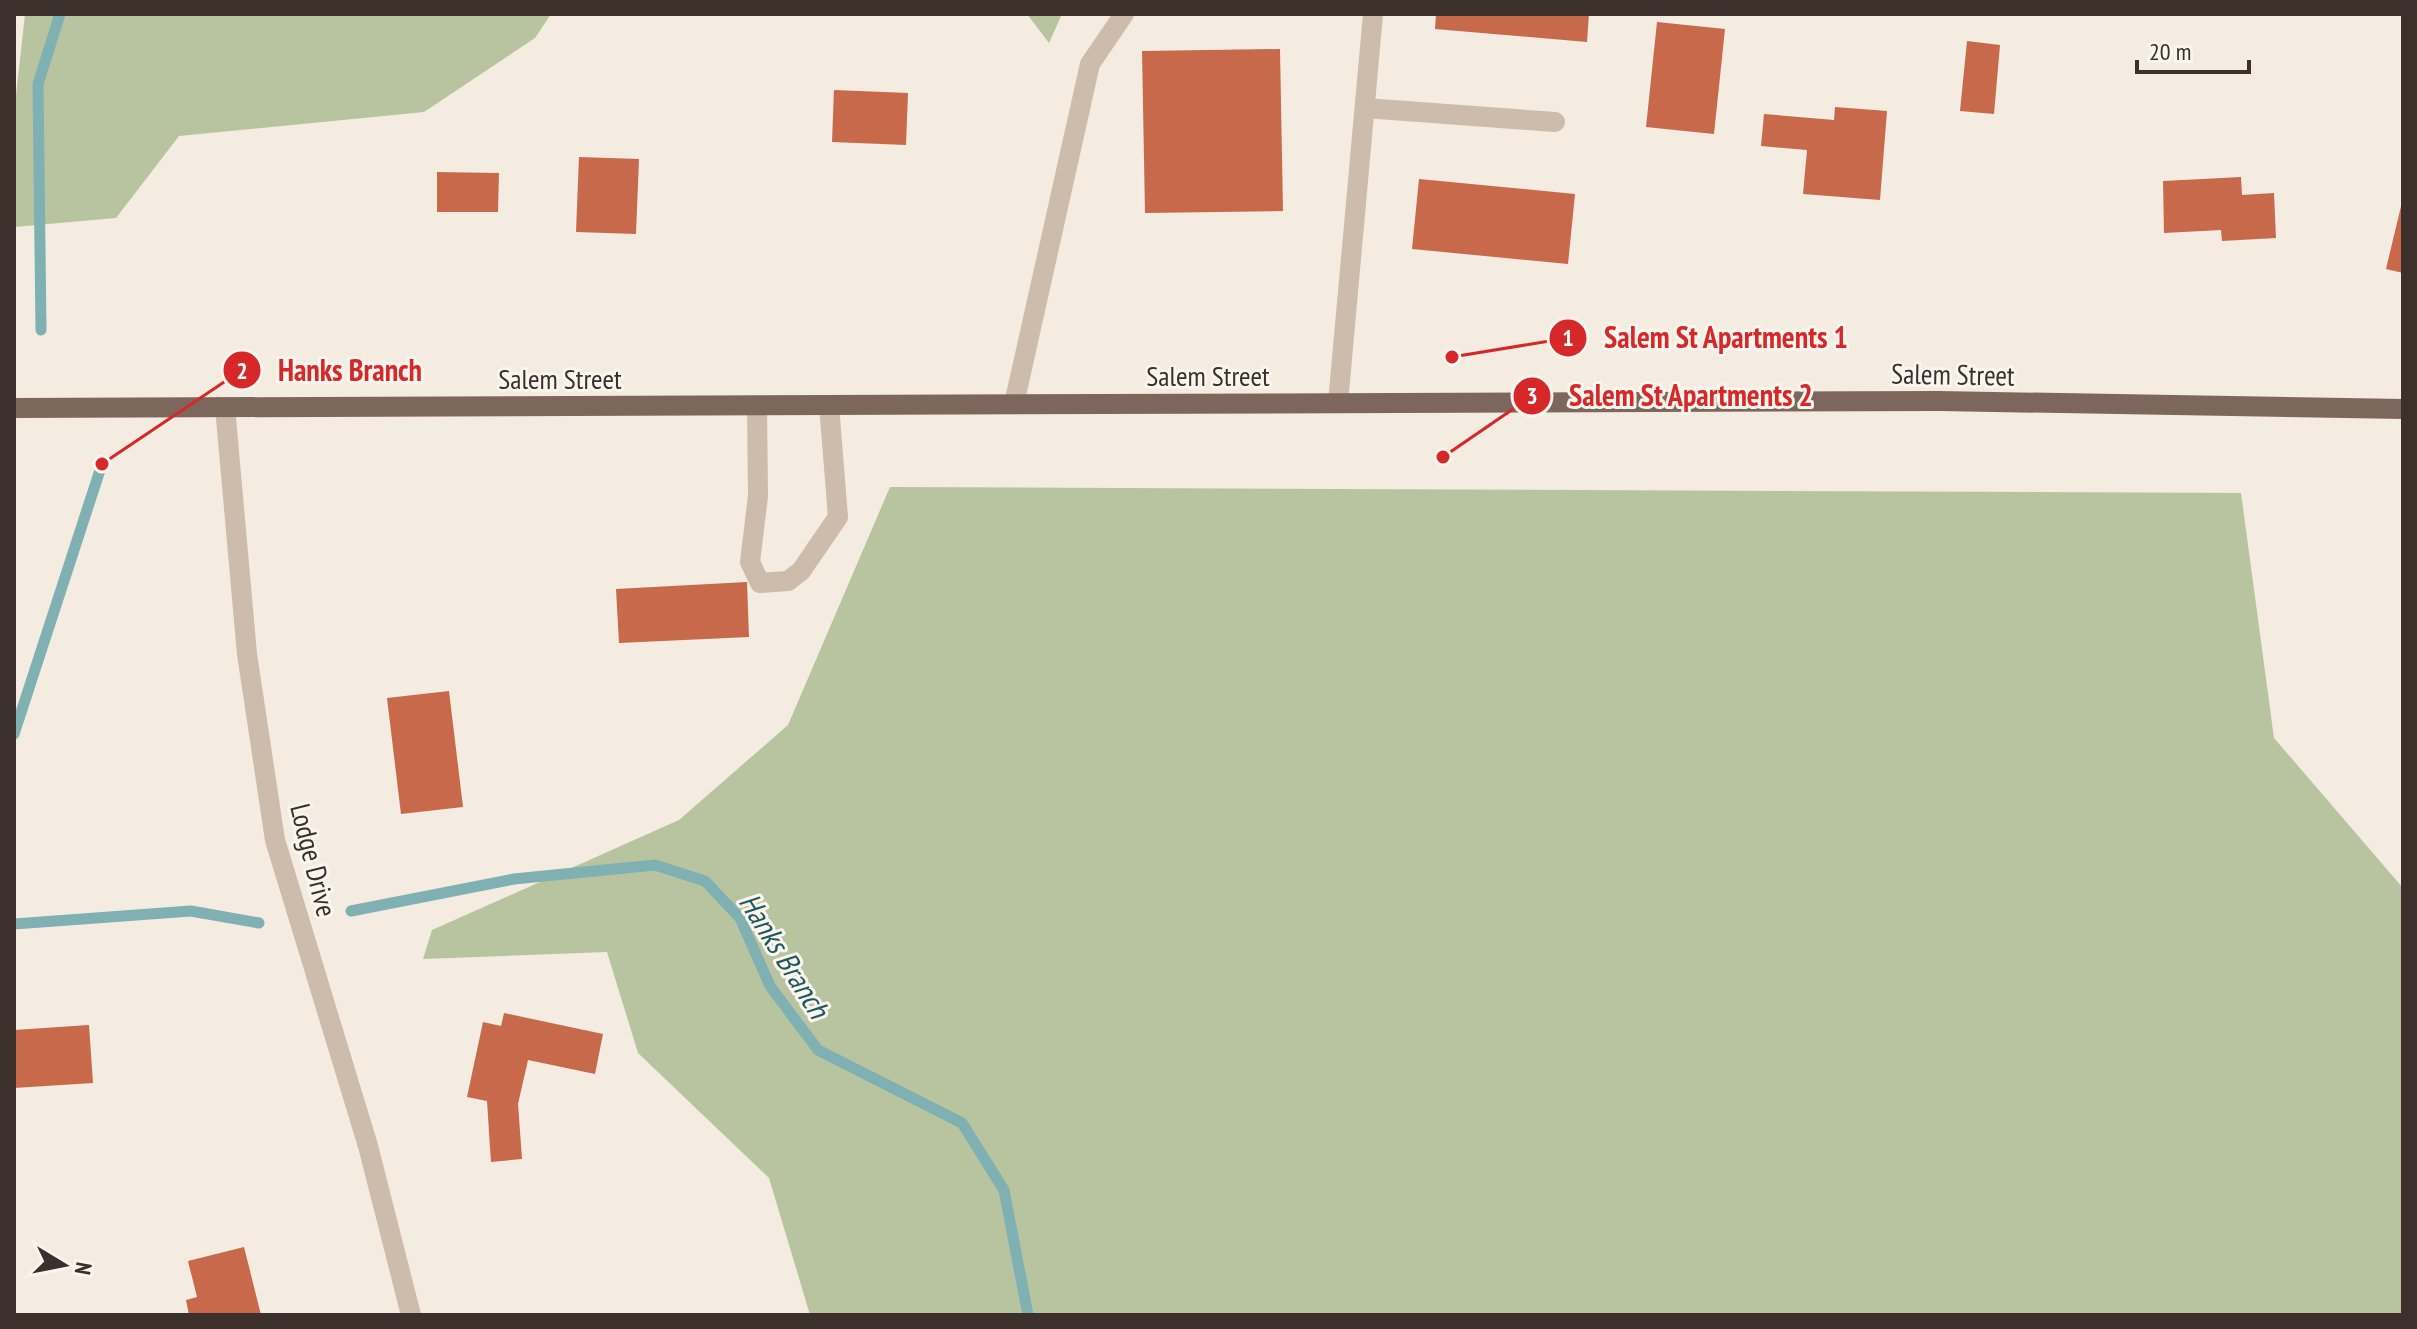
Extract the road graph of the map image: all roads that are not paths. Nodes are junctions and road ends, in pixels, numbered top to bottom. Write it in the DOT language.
graph roads {
  1 [pos="1124,14"];
  2 [pos="1373,14"];
  3 [pos="1365,108"];
  4 [pos="1555,122"];
  5 [pos="1338,403"];
  6 [pos="1014,404"];
  7 [pos="757,405"];
  8 [pos="829,405"];
  9 [pos="225,407"];
  10 [pos="14,408"];
  11 [pos="2403,409"];
  12 [pos="411,1315"];
  1 -- 6 [label="street"];
  2 -- 3 [label="street"];
  3 -- 4 [label="street"];
  3 -- 5 [label="street"];
  5 -- 6 [label="main road, Salem Street"];
  5 -- 11 [label="main road, Salem Street"];
  6 -- 8 [label="main road, Salem Street"];
  7 -- 8 [label="main road, Salem Street"];
  7 -- 8 [label="street"];
  7 -- 9 [label="main road, Salem Street"];
  9 -- 10 [label="main road, Salem Street"];
  9 -- 12 [label="street, Lodge Drive"];
}
